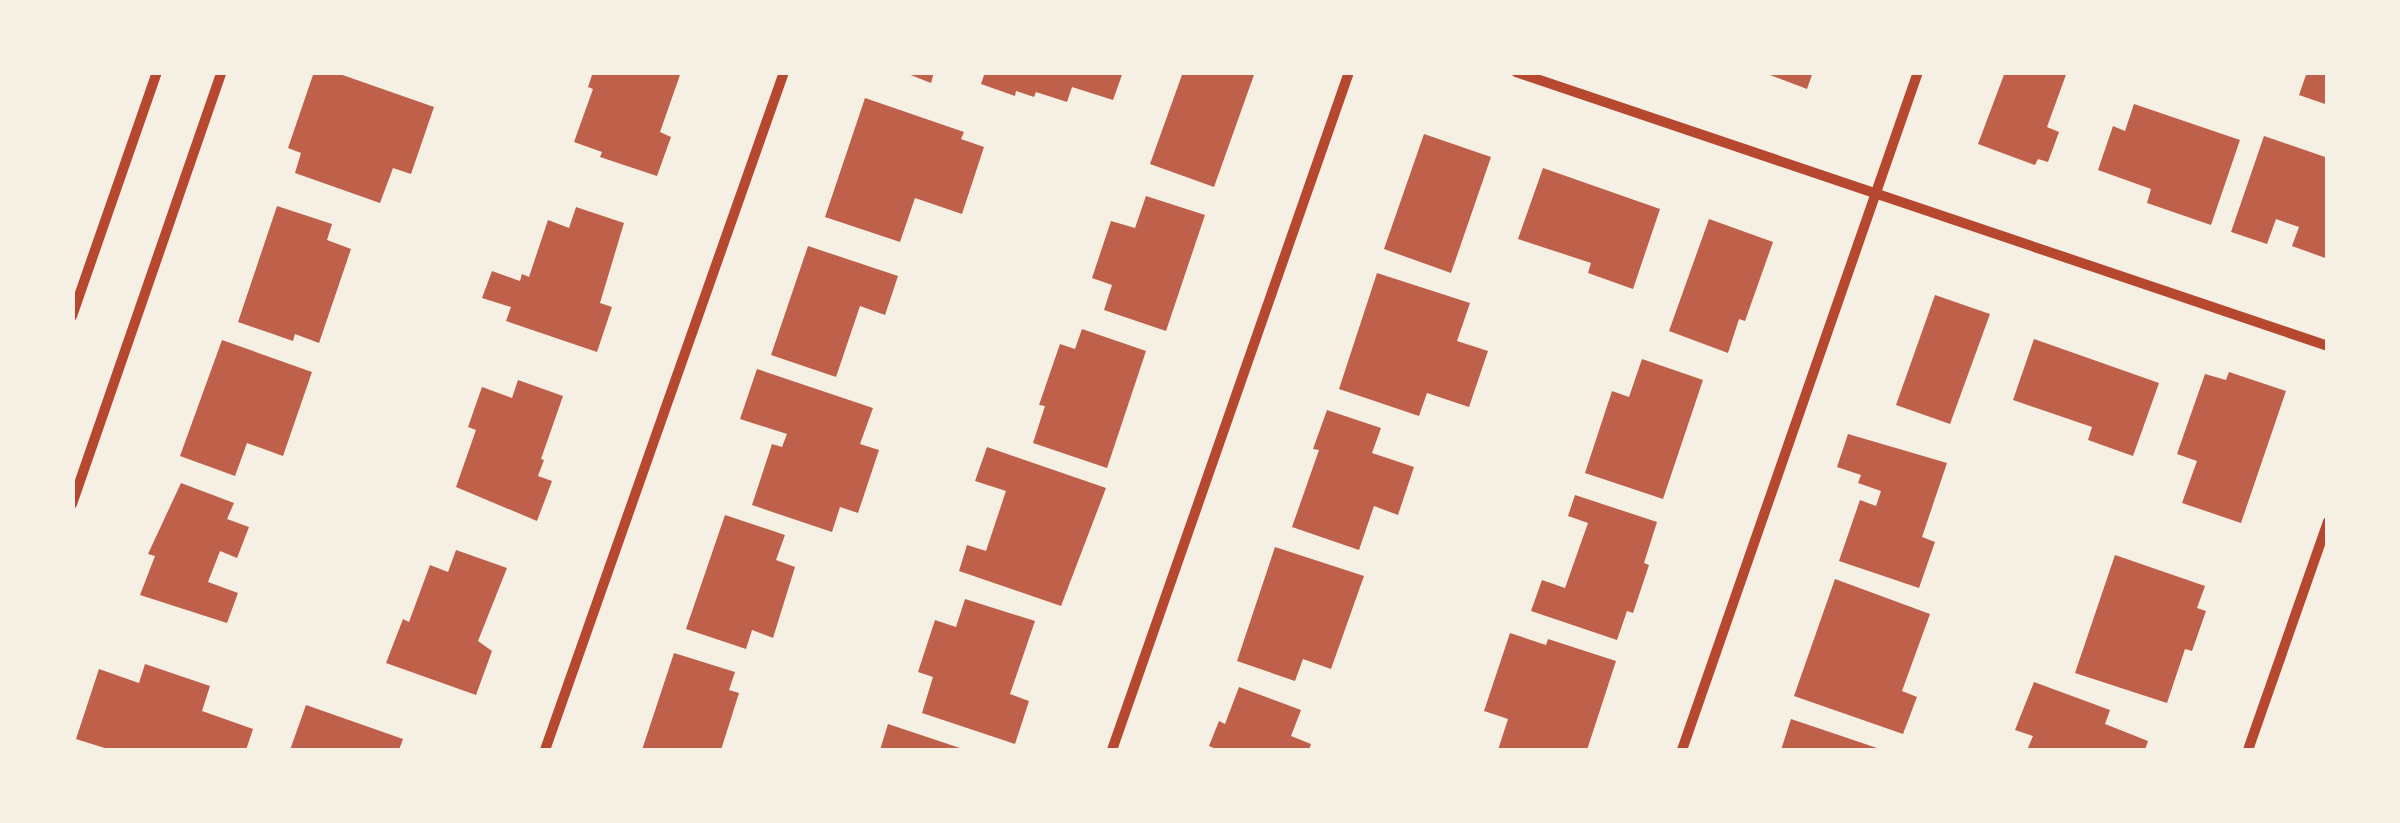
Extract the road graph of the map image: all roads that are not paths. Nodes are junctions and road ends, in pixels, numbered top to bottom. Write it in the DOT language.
graph roads {
  1 [pos="158,72"];
  2 [pos="222,72"];
  3 [pos="784,72"];
  4 [pos="1349,72"];
  5 [pos="1516,72"];
  6 [pos="1918,72"];
  7 [pos="1876,193"];
  8 [pos="72,316"];
  9 [pos="2328,346"];
  10 [pos="72,504"];
  11 [pos="2328,522"];
  12 [pos="545,750"];
  13 [pos="1112,750"];
  14 [pos="1682,750"];
  15 [pos="2248,750"];
  1 -- 8 [label="street"];
  2 -- 10 [label="street"];
  3 -- 12 [label="street"];
  4 -- 13 [label="street"];
  5 -- 7 [label="street"];
  6 -- 7 [label="street"];
  7 -- 9 [label="street"];
  7 -- 14 [label="street"];
  11 -- 15 [label="street"];
}
